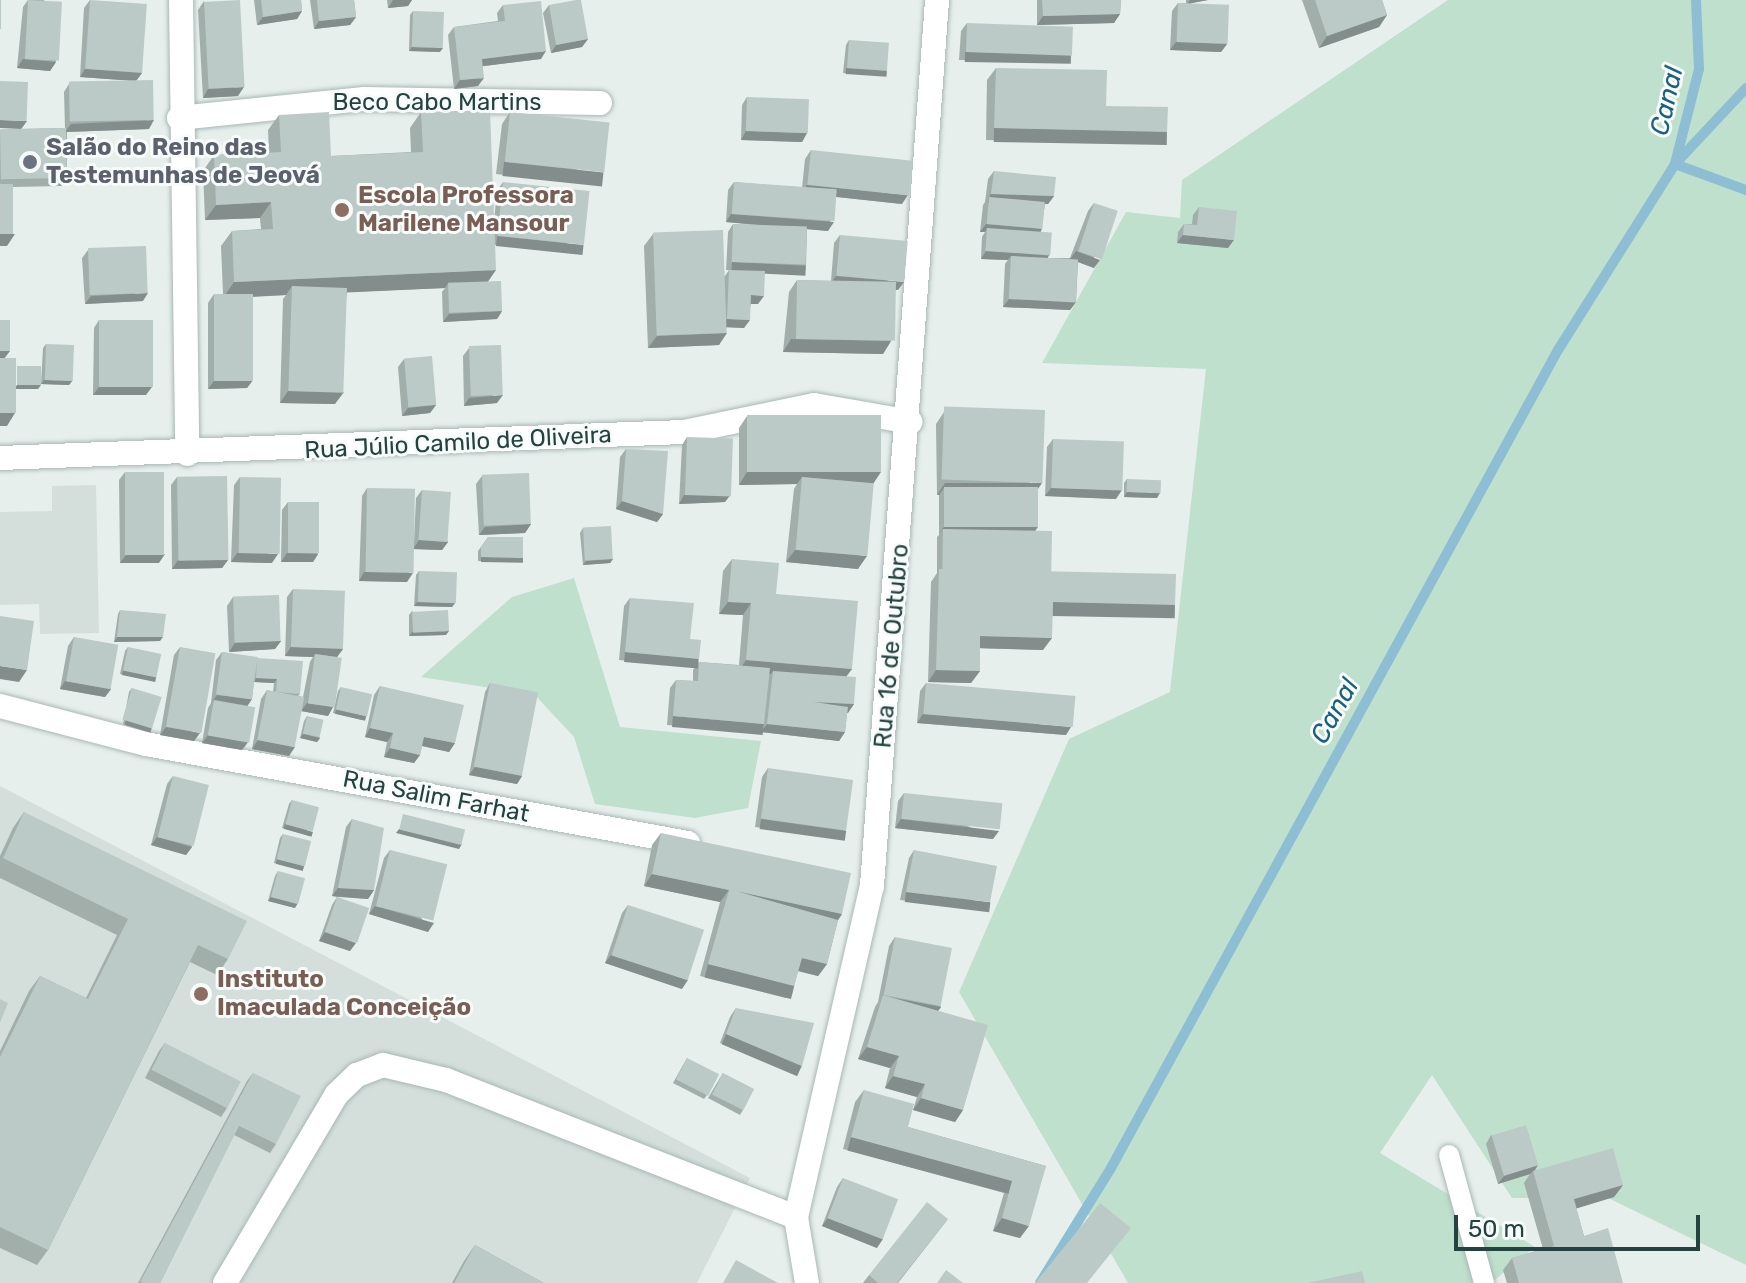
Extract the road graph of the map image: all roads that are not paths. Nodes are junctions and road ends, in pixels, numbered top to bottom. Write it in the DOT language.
graph roads {
  1 [pos="181,0"];
  2 [pos="937,0"];
  3 [pos="600,103"];
  4 [pos="179,118"];
  5 [pos="911,422"];
  6 [pos="187,454"];
  7 [pos="0,458"];
  8 [pos="0,706"];
  9 [pos="715,848"];
  10 [pos="844,879"];
  11 [pos="872,886"];
  12 [pos="1449,1155"];
  13 [pos="796,1217"];
  14 [pos="225,1283"];
  15 [pos="807,1283"];
  16 [pos="1484,1283"];
  1 -- 4 [label="street"];
  2 -- 5 [label="street, Rua 16 de Outubro"];
  3 -- 4 [label="street, Beco Cabo Martins"];
  4 -- 6 [label="street"];
  5 -- 6 [label="street, Rua Júlio Camilo de Oliveira"];
  5 -- 11 [label="street, Rua 16 de Outubro"];
  6 -- 7 [label="street, Rua Júlio Camilo de Oliveira"];
  8 -- 9 [label="street, Rua Salim Farhat"];
  10 -- 11 [label="street"];
  11 -- 13 [label="street, Rua 16 de Outubro"];
  12 -- 16 [label="lane"];
  13 -- 14 [label="street"];
  13 -- 15 [label="street, Rua 16 de Outubro"];
}
